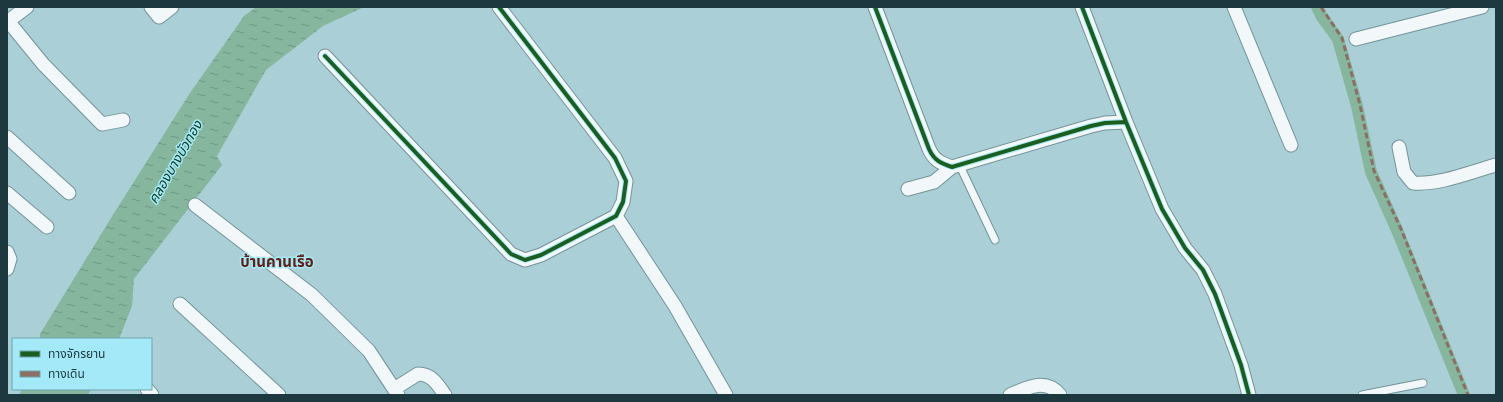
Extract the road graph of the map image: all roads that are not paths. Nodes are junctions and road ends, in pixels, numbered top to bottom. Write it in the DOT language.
graph roads {
  1 [pos="27,7"];
  2 [pos="151,7"];
  3 [pos="172,7"];
  4 [pos="499,7"];
  5 [pos="875,7"];
  6 [pos="1234,7"];
  7 [pos="1482,7"];
  8 [pos="1086,8"];
  9 [pos="7,22"];
  10 [pos="1356,39"];
  11 [pos="325,56"];
  12 [pos="123,120"];
  13 [pos="1126,122"];
  14 [pos="7,137"];
  15 [pos="1290,144"];
  16 [pos="1399,147"];
  17 [pos="1496,165"];
  18 [pos="956,166"];
  19 [pos="908,189"];
  20 [pos="7,193"];
  21 [pos="69,193"];
  22 [pos="195,205"];
  23 [pos="616,216"];
  24 [pos="48,227"];
  25 [pos="996,240"];
  26 [pos="7,252"];
  27 [pos="7,269"];
  28 [pos="180,304"];
  29 [pos="1423,383"];
  30 [pos="396,392"];
  31 [pos="279,395"];
  32 [pos="445,395"];
  33 [pos="726,395"];
  34 [pos="1010,395"];
  35 [pos="1060,395"];
  36 [pos="1249,395"];
  37 [pos="1362,395"];
  1 -- 9 [label="street"];
  2 -- 3 [label="street"];
  4 -- 23 [label="street"];
  5 -- 18 [label="street"];
  6 -- 15 [label="street"];
  7 -- 10 [label="street"];
  8 -- 13 [label="street"];
  9 -- 12 [label="street"];
  11 -- 23 [label="street"];
  13 -- 18 [label="street"];
  13 -- 36 [label="street"];
  14 -- 21 [label="street"];
  16 -- 17 [label="street"];
  18 -- 19 [label="street"];
  18 -- 25 [label="lane"];
  20 -- 24 [label="street"];
  22 -- 30 [label="street"];
  23 -- 33 [label="street"];
  26 -- 27 [label="street"];
  28 -- 31 [label="street"];
  29 -- 37 [label="lane"];
  30 -- 32 [label="street"];
  34 -- 35 [label="street"];
}
